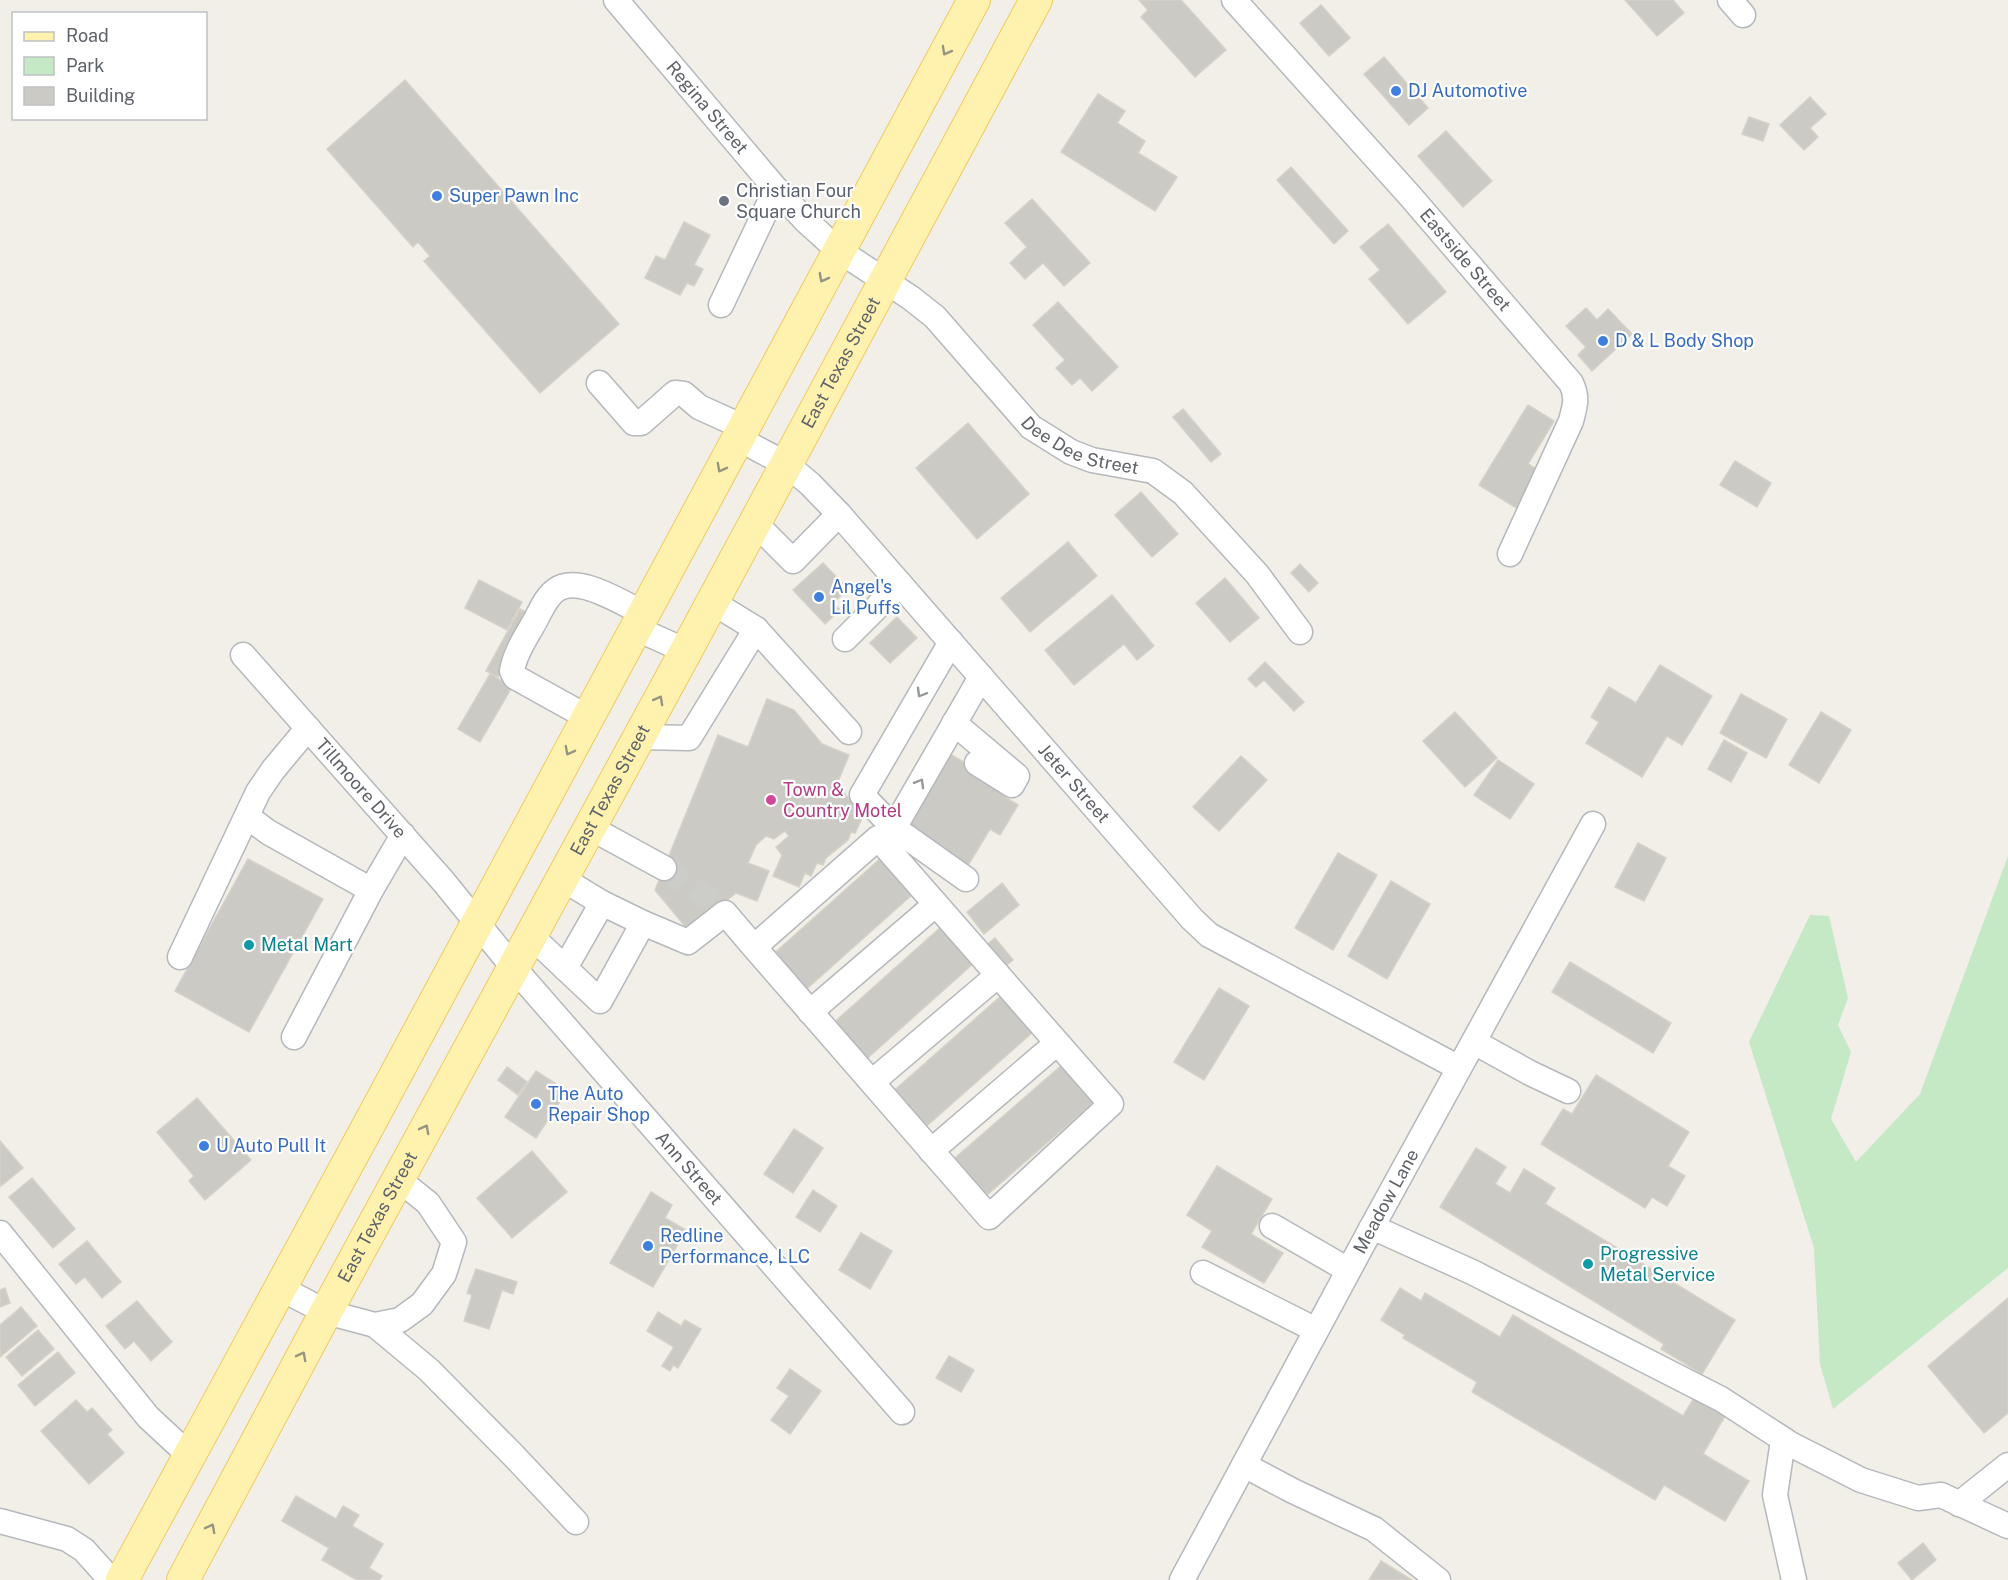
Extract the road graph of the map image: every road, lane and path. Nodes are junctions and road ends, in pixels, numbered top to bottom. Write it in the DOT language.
graph roads {
  1 [pos="616,0"];
  2 [pos="974,0"];
  3 [pos="1036,0"];
  4 [pos="1234,0"];
  5 [pos="776,189"];
  6 [pos="838,250"];
  7 [pos="885,282"];
  8 [pos="721,305"];
  9 [pos="599,383"];
  10 [pos="740,433"];
  11 [pos="786,464"];
  12 [pos="839,514"];
  13 [pos="755,523"];
  14 [pos="1510,554"];
  15 [pos="900,584"];
  16 [pos="712,602"];
  17 [pos="639,620"];
  18 [pos="756,630"];
  19 [pos="1300,632"];
  20 [pos="845,639"];
  21 [pos="951,642"];
  22 [pos="686,651"];
  23 [pos="243,655"];
  24 [pos="981,677"];
  25 [pos="587,717"];
  26 [pos="308,728"];
  27 [pos="849,732"];
  28 [pos="949,733"];
  29 [pos="639,736"];
  30 [pos="248,817"];
  31 [pos="1593,824"];
  32 [pos="590,827"];
  33 [pos="894,828"];
  34 [pos="403,836"];
  35 [pos="664,868"];
  36 [pos="561,878"];
  37 [pos="966,879"];
  38 [pos="371,890"];
  39 [pos="602,903"];
  40 [pos="936,904"];
  41 [pos="477,923"];
  42 [pos="643,923"];
  43 [pos="530,935"];
  44 [pos="754,947"];
  45 [pos="180,957"];
  46 [pos="513,967"];
  47 [pos="565,968"];
  48 [pos="998,975"];
  49 [pos="810,1012"];
  50 [pos="294,1036"];
  51 [pos="1474,1042"];
  52 [pos="1057,1043"];
  53 [pos="1459,1068"];
  54 [pos="872,1082"];
  55 [pos="1568,1091"];
  56 [pos="931,1151"];
  57 [pos="398,1179"];
  58 [pos="1272,1226"];
  59 [pos="1372,1227"];
  60 [pos="0,1233"];
  61 [pos="1348,1270"];
  62 [pos="1203,1273"];
  63 [pos="282,1289"];
  64 [pos="326,1312"];
  65 [pos="375,1325"];
  66 [pos="1316,1330"];
  67 [pos="902,1412"];
  68 [pos="1783,1440"];
  69 [pos="190,1456"];
  70 [pos="1244,1465"];
  71 [pos="2008,1465"];
  72 [pos="1959,1504"];
  73 [pos="0,1521"];
  74 [pos="576,1522"];
  75 [pos="2008,1526"];
  76 [pos="111,1580"];
  77 [pos="122,1580"];
  78 [pos="183,1580"];
  79 [pos="1182,1580"];
  80 [pos="1438,1580"];
  81 [pos="1794,1580"];
  1 -- 5 [label="street, Regina Street"];
  2 -- 6 [label="main road, one-way"];
  3 -- 7 [label="main road, East Texas Street"];
  4 -- 14 [label="street, Eastside Street"];
  5 -- 6 [label="street, Regina Street"];
  5 -- 8 [label="street"];
  6 -- 7 [label="street, Regina Street"];
  6 -- 10 [label="main road, one-way"];
  7 -- 11 [label="main road, East Texas Street"];
  7 -- 19 [label="street, Dee Dee Street"];
  9 -- 10 [label="street, Jeter Street"];
  10 -- 11 [label="street, Jeter Street"];
  10 -- 17 [label="main road, one-way"];
  11 -- 12 [label="street, Jeter Street"];
  11 -- 13 [label="main road, East Texas Street"];
  12 -- 13 [label="street"];
  12 -- 15 [label="street, Jeter Street"];
  13 -- 16 [label="main road, East Texas Street"];
  15 -- 20 [label="street"];
  15 -- 21 [label="street, Jeter Street"];
  16 -- 18 [label="street"];
  16 -- 22 [label="main road, East Texas Street"];
  17 -- 22 [label="street"];
  17 -- 25 [label="main road"];
  17 -- 25 [label="street"];
  18 -- 27 [label="street"];
  18 -- 29 [label="street"];
  21 -- 24 [label="street, Jeter Street"];
  21 -- 33 [label="street, one-way"];
  29 -- 22 [label="main road, East Texas Street, one-way"];
  23 -- 26 [label="street, Tillmoore Drive"];
  24 -- 28 [label="street"];
  24 -- 53 [label="street, Jeter Street"];
  25 -- 41 [label="main road, one-way"];
  26 -- 30 [label="street"];
  26 -- 34 [label="street, Tillmoore Drive"];
  28 -- 28 [label="street"];
  33 -- 28 [label="street, one-way"];
  29 -- 32 [label="main road, East Texas Street"];
  30 -- 38 [label="street"];
  30 -- 45 [label="street"];
  31 -- 51 [label="street, Meadow Lane"];
  32 -- 35 [label="street"];
  32 -- 36 [label="main road, East Texas Street"];
  33 -- 37 [label="street"];
  34 -- 38 [label="street"];
  34 -- 41 [label="street, Tillmoore Drive"];
  36 -- 39 [label="street"];
  36 -- 43 [label="main road, East Texas Street"];
  38 -- 50 [label="street"];
  39 -- 42 [label="street"];
  39 -- 47 [label="street"];
  40 -- 44 [label="street"];
  40 -- 48 [label="street"];
  40 -- 49 [label="street"];
  41 -- 46 [label="street, Ann Street"];
  41 -- 63 [label="main road"];
  42 -- 44 [label="street"];
  42 -- 47 [label="street"];
  43 -- 46 [label="main road, East Texas Street"];
  43 -- 47 [label="street"];
  44 -- 49 [label="street"];
  57 -- 46 [label="main road, East Texas Street, one-way"];
  46 -- 67 [label="street, Ann Street"];
  48 -- 52 [label="street"];
  48 -- 54 [label="street"];
  49 -- 54 [label="street"];
  51 -- 53 [label="street, Meadow Lane"];
  51 -- 55 [label="street"];
  52 -- 56 [label="street"];
  52 -- 56 [label="street"];
  53 -- 59 [label="street, Meadow Lane"];
  54 -- 56 [label="street"];
  57 -- 64 [label="main road, East Texas Street"];
  57 -- 65 [label="street"];
  58 -- 61 [label="street"];
  59 -- 61 [label="street, Meadow Lane"];
  59 -- 68 [label="street"];
  60 -- 69 [label="street"];
  61 -- 66 [label="street, Meadow Lane"];
  62 -- 66 [label="street"];
  63 -- 64 [label="street"];
  63 -- 69 [label="main road"];
  64 -- 65 [label="street"];
  78 -- 64 [label="main road, East Texas Street, one-way"];
  65 -- 74 [label="street"];
  66 -- 70 [label="street, Meadow Lane"];
  68 -- 72 [label="street"];
  68 -- 81 [label="street"];
  69 -- 77 [label="main road"];
  70 -- 79 [label="street, Meadow Lane"];
  70 -- 80 [label="street"];
  71 -- 72 [label="street"];
  72 -- 75 [label="street"];
  73 -- 76 [label="street"];
}
